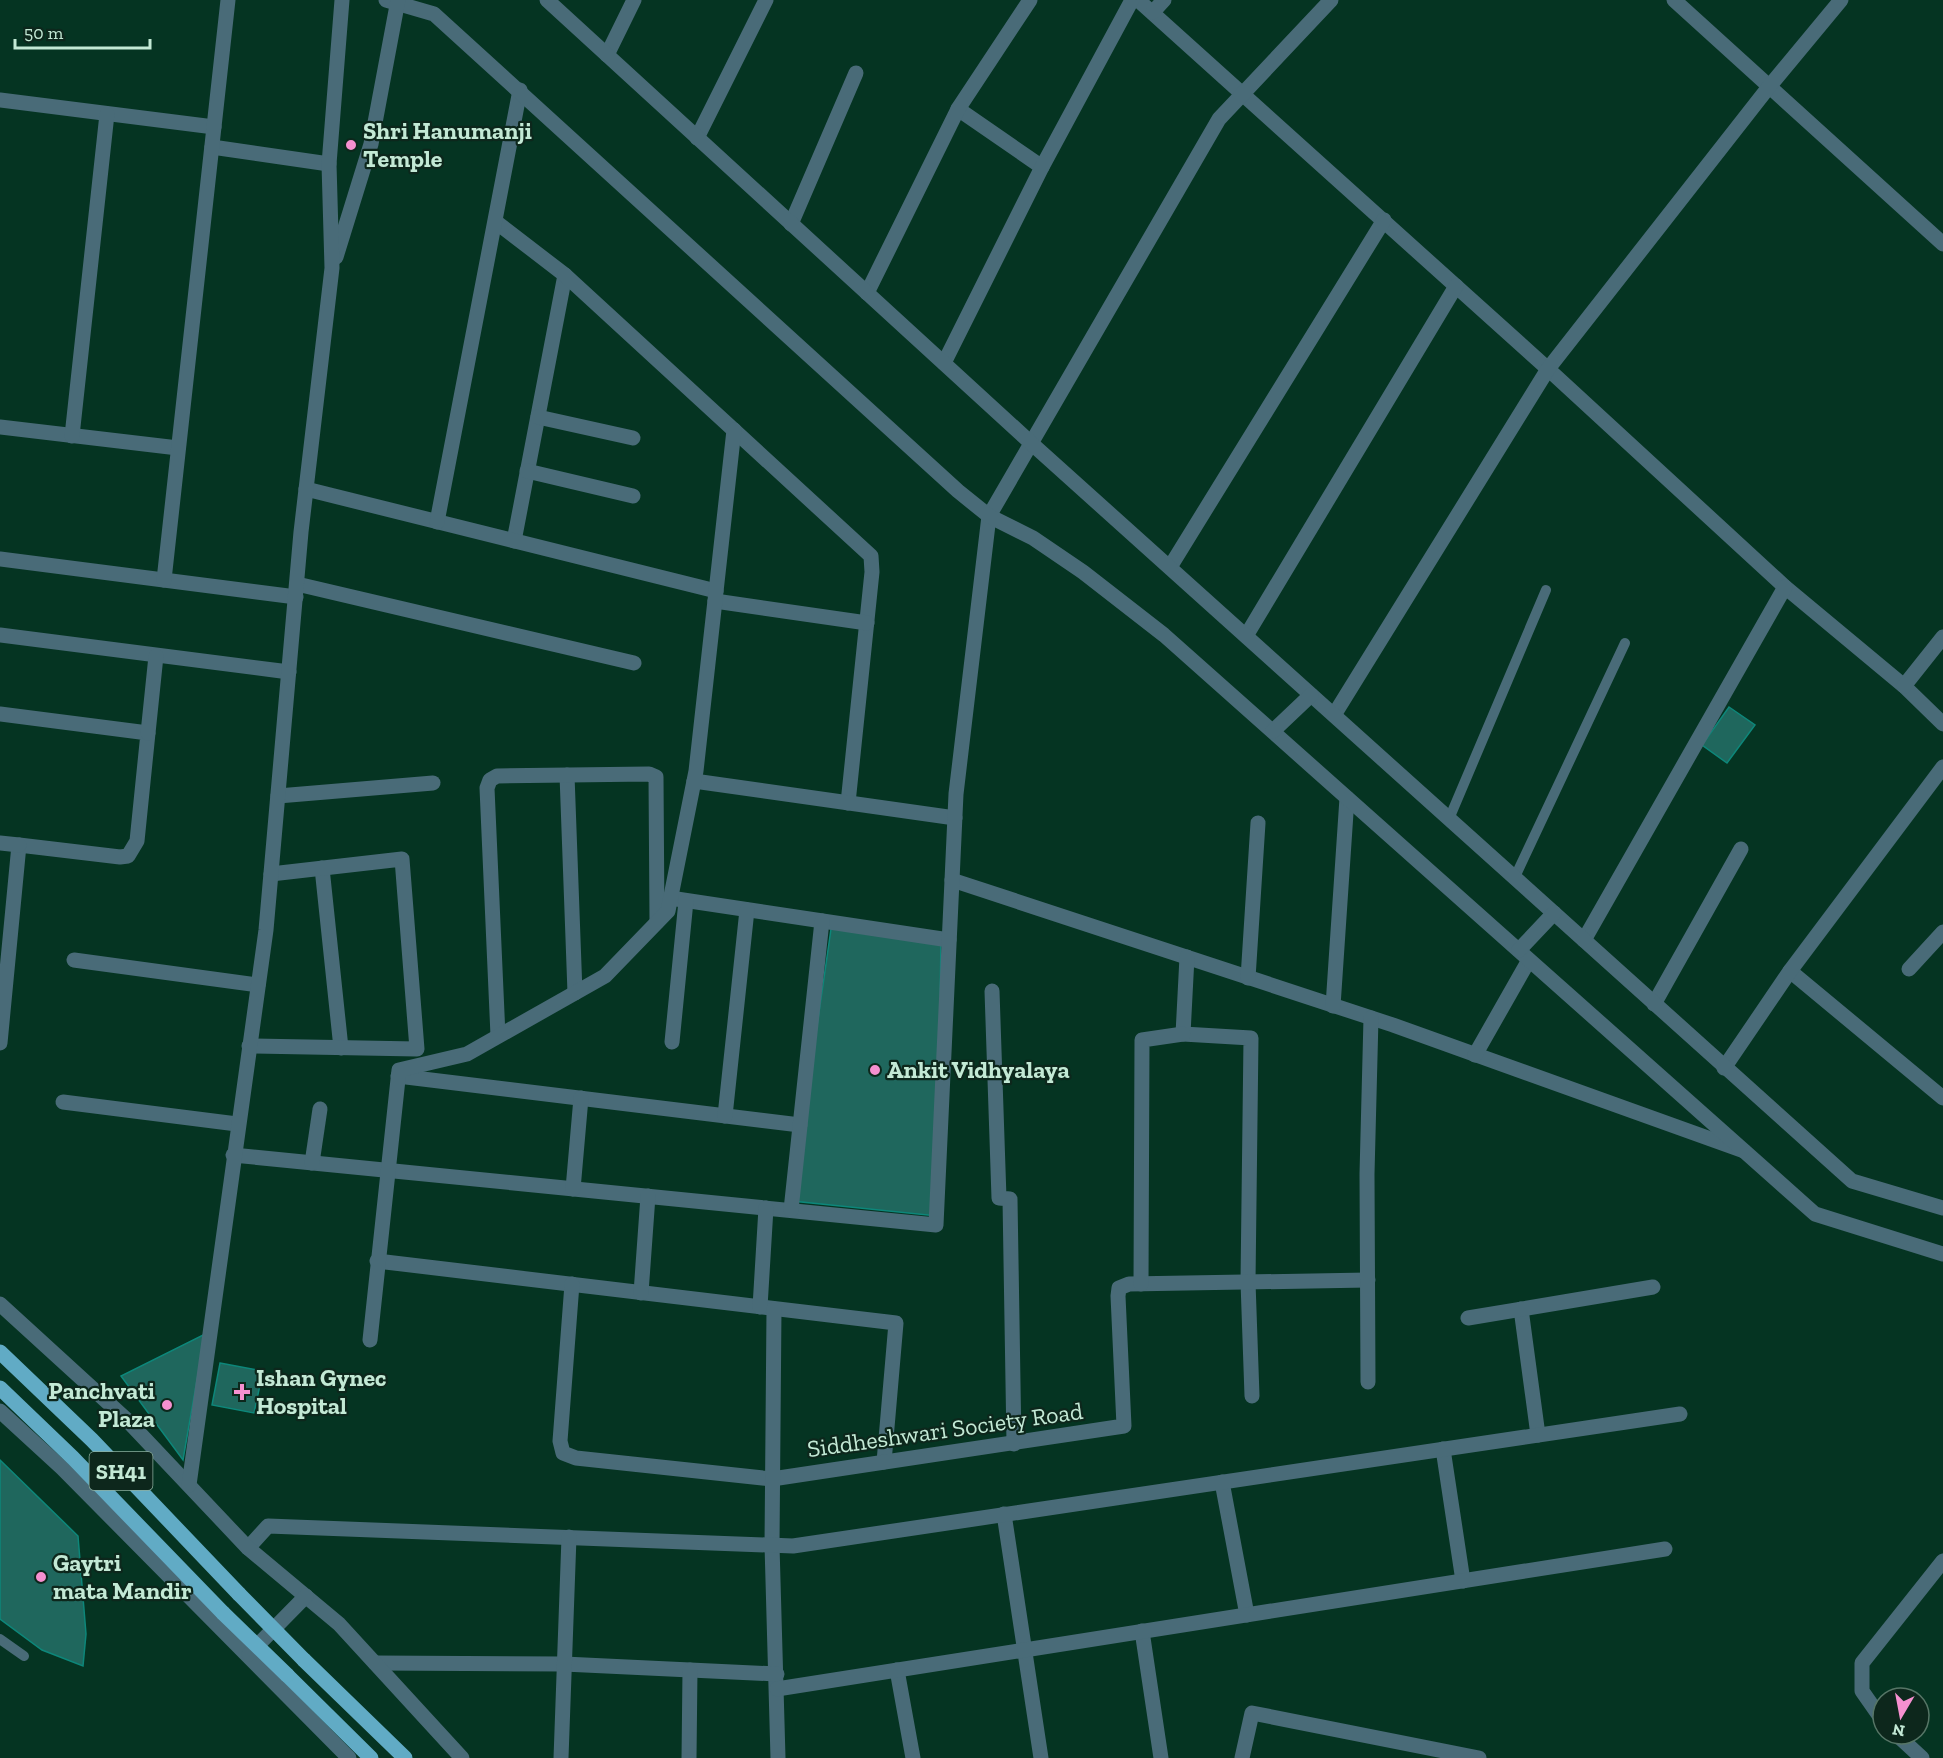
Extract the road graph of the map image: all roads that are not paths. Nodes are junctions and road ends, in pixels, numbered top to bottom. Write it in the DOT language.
graph roads {
  1 [pos="228,0"];
  2 [pos="342,0"];
  3 [pos="547,0"];
  4 [pos="634,0"];
  5 [pos="766,0"];
  6 [pos="1030,0"];
  7 [pos="1132,0"];
  8 [pos="1138,0"];
  9 [pos="1164,0"];
  10 [pos="1331,0"];
  11 [pos="1674,0"];
  12 [pos="1841,0"];
  13 [pos="394,1"];
  14 [pos="1153,12"];
  15 [pos="607,55"];
  16 [pos="856,73"];
  17 [pos="1768,88"];
  18 [pos="520,90"];
  19 [pos="1244,95"];
  20 [pos="0,104"];
  21 [pos="958,109"];
  22 [pos="108,114"];
  23 [pos="214,127"];
  24 [pos="697,138"];
  25 [pos="212,147"];
  26 [pos="328,164"];
  27 [pos="1042,167"];
  28 [pos="1384,220"];
  29 [pos="496,222"];
  30 [pos="791,224"];
  31 [pos="1943,244"];
  32 [pos="333,268"];
  33 [pos="565,275"];
  34 [pos="1456,286"];
  35 [pos="867,293"];
  36 [pos="944,363"];
  37 [pos="1548,369"];
  38 [pos="538,417"];
  39 [pos="0,428"];
  40 [pos="734,430"];
  41 [pos="72,436"];
  42 [pos="633,438"];
  43 [pos="1031,443"];
  44 [pos="178,448"];
  45 [pos="527,471"];
  46 [pos="306,489"];
  47 [pos="633,496"];
  48 [pos="989,516"];
  49 [pos="438,522"];
  50 [pos="514,541"];
  51 [pos="0,559"];
  52 [pos="1170,567"];
  53 [pos="164,579"];
  54 [pos="1785,587"];
  55 [pos="296,590"];
  56 [pos="1546,590"];
  57 [pos="716,596"];
  58 [pos="867,623"];
  59 [pos="0,635"];
  60 [pos="1246,636"];
  61 [pos="1943,638"];
  62 [pos="1624,643"];
  63 [pos="156,656"];
  64 [pos="634,663"];
  65 [pos="289,672"];
  66 [pos="1904,686"];
  67 [pos="1311,695"];
  68 [pos="0,714"];
  69 [pos="1334,715"];
  70 [pos="1943,724"];
  71 [pos="1273,731"];
  72 [pos="148,733"];
  73 [pos="1943,767"];
  74 [pos="567,775"];
  75 [pos="694,781"];
  76 [pos="433,783"];
  77 [pos="278,796"];
  78 [pos="1347,798"];
  79 [pos="848,803"];
  80 [pos="955,818"];
  81 [pos="1449,819"];
  82 [pos="1258,823"];
  83 [pos="0,843"];
  84 [pos="19,844"];
  85 [pos="1741,849"];
  86 [pos="322,868"];
  87 [pos="271,874"];
  88 [pos="1515,878"];
  89 [pos="952,880"];
  90 [pos="670,898"];
  91 [pos="686,901"];
  92 [pos="747,910"];
  93 [pos="1554,912"];
  94 [pos="822,921"];
  95 [pos="657,922"];
  96 [pos="1943,932"];
  97 [pos="949,940"];
  98 [pos="1584,940"];
  99 [pos="1524,955"];
  100 [pos="1187,957"];
  101 [pos="74,960"];
  102 [pos="1909,969"];
  103 [pos="1790,971"];
  104 [pos="1248,978"];
  105 [pos="258,985"];
  106 [pos="992,991"];
  107 [pos="575,993"];
  108 [pos="1654,1004"];
  109 [pos="1333,1006"];
  110 [pos="1371,1018"];
  111 [pos="1183,1034"];
  112 [pos="498,1036"];
  113 [pos="672,1042"];
  114 [pos="0,1043"];
  115 [pos="249,1046"];
  116 [pos="341,1048"];
  117 [pos="1475,1055"];
  118 [pos="1724,1068"];
  119 [pos="398,1076"];
  120 [pos="581,1098"];
  121 [pos="1943,1098"];
  122 [pos="63,1102"];
  123 [pos="320,1109"];
  124 [pos="725,1116"];
  125 [pos="237,1124"];
  126 [pos="800,1125"];
  127 [pos="1745,1151"];
  128 [pos="233,1155"];
  129 [pos="312,1163"];
  130 [pos="386,1171"];
  131 [pos="573,1189"];
  132 [pos="648,1196"];
  133 [pos="766,1208"];
  134 [pos="1943,1208"];
  135 [pos="791,1210"];
  136 [pos="1943,1254"];
  137 [pos="377,1261"];
  138 [pos="1368,1280"];
  139 [pos="1248,1282"];
  140 [pos="572,1284"];
  141 [pos="1141,1284"];
  142 [pos="1653,1287"];
  143 [pos="641,1293"];
  144 [pos="0,1304"];
  145 [pos="767,1308"];
  146 [pos="1521,1309"];
  147 [pos="1468,1318"];
  148 [pos="370,1340"];
  149 [pos="0,1352"];
  150 [pos="1368,1383"];
  151 [pos="0,1388"];
  152 [pos="1252,1396"];
  153 [pos="0,1411"];
  154 [pos="1680,1414"];
  155 [pos="1538,1435"];
  156 [pos="1014,1444"];
  157 [pos="1443,1449"];
  158 [pos="884,1462"];
  159 [pos="772,1479"];
  160 [pos="1221,1482"];
  161 [pos="189,1485"];
  162 [pos="1004,1514"];
  163 [pos="568,1537"];
  164 [pos="772,1545"];
  165 [pos="248,1548"];
  166 [pos="1665,1549"];
  167 [pos="1943,1561"];
  168 [pos="1463,1581"];
  169 [pos="306,1596"];
  170 [pos="1247,1615"];
  171 [pos="1142,1631"];
  172 [pos="0,1639"];
  173 [pos="1025,1650"];
  174 [pos="24,1656"];
  175 [pos="248,1656"];
  176 [pos="375,1663"];
  177 [pos="564,1664"];
  178 [pos="690,1670"];
  179 [pos="897,1670"];
  180 [pos="777,1682"];
  181 [pos="1871,1704"];
  182 [pos="1909,1746"];
  183 [pos="349,1758"];
  184 [pos="371,1758"];
  185 [pos="405,1758"];
  186 [pos="462,1758"];
  187 [pos="561,1758"];
  188 [pos="689,1758"];
  189 [pos="778,1758"];
  190 [pos="913,1758"];
  191 [pos="1041,1758"];
  192 [pos="1161,1758"];
  193 [pos="1242,1758"];
  194 [pos="1479,1758"];
  195 [pos="1922,1758"];
  1 -- 23 [label="street"];
  2 -- 26 [label="street"];
  3 -- 15 [label="street"];
  4 -- 15 [label="street"];
  5 -- 24 [label="street"];
  6 -- 21 [label="street"];
  7 -- 27 [label="street"];
  8 -- 14 [label="street"];
  9 -- 14 [label="street"];
  10 -- 19 [label="street"];
  11 -- 17 [label="street"];
  12 -- 17 [label="street"];
  13 -- 18 [label="street"];
  13 -- 32 [label="street"];
  14 -- 19 [label="street"];
  15 -- 24 [label="street"];
  16 -- 30 [label="street"];
  17 -- 31 [label="street"];
  17 -- 37 [label="street"];
  18 -- 29 [label="street"];
  18 -- 48 [label="street"];
  19 -- 28 [label="street"];
  19 -- 43 [label="street"];
  20 -- 22 [label="street"];
  21 -- 27 [label="street"];
  21 -- 35 [label="street"];
  22 -- 23 [label="street"];
  22 -- 41 [label="street"];
  23 -- 25 [label="street"];
  24 -- 30 [label="street"];
  25 -- 26 [label="street"];
  25 -- 44 [label="street"];
  26 -- 32 [label="street"];
  27 -- 36 [label="street"];
  28 -- 34 [label="street"];
  28 -- 52 [label="street"];
  29 -- 33 [label="street"];
  29 -- 49 [label="street"];
  30 -- 35 [label="street"];
  32 -- 46 [label="street"];
  33 -- 38 [label="street"];
  33 -- 40 [label="street"];
  34 -- 37 [label="street"];
  34 -- 60 [label="street"];
  35 -- 36 [label="street"];
  36 -- 43 [label="street"];
  37 -- 54 [label="street"];
  37 -- 69 [label="street"];
  38 -- 42 [label="street"];
  38 -- 45 [label="street"];
  39 -- 41 [label="street"];
  40 -- 57 [label="street"];
  40 -- 58 [label="street"];
  41 -- 44 [label="street"];
  43 -- 48 [label="street"];
  43 -- 52 [label="street"];
  44 -- 53 [label="street"];
  45 -- 47 [label="street"];
  45 -- 50 [label="street"];
  46 -- 49 [label="street"];
  46 -- 55 [label="street"];
  48 -- 71 [label="street"];
  48 -- 80 [label="street"];
  49 -- 50 [label="street"];
  50 -- 57 [label="street"];
  51 -- 53 [label="street"];
  52 -- 60 [label="street"];
  53 -- 55 [label="street"];
  54 -- 66 [label="street"];
  54 -- 98 [label="street"];
  55 -- 64 [label="street"];
  55 -- 65 [label="street"];
  56 -- 81 [label="lane"];
  57 -- 58 [label="street"];
  57 -- 75 [label="street"];
  58 -- 79 [label="street"];
  59 -- 63 [label="street"];
  60 -- 67 [label="street"];
  61 -- 66 [label="street"];
  62 -- 88 [label="lane"];
  63 -- 65 [label="street"];
  63 -- 72 [label="street"];
  65 -- 77 [label="street"];
  66 -- 70 [label="street"];
  67 -- 69 [label="street"];
  67 -- 71 [label="street"];
  68 -- 72 [label="street"];
  69 -- 81 [label="street"];
  71 -- 78 [label="street"];
  72 -- 84 [label="street"];
  73 -- 103 [label="street"];
  74 -- 95 [label="street"];
  74 -- 107 [label="street"];
  74 -- 112 [label="street"];
  75 -- 79 [label="street"];
  75 -- 90 [label="street"];
  76 -- 77 [label="street"];
  77 -- 87 [label="street"];
  78 -- 99 [label="street"];
  78 -- 109 [label="street"];
  79 -- 80 [label="street"];
  80 -- 89 [label="street"];
  81 -- 88 [label="street"];
  82 -- 104 [label="street"];
  83 -- 84 [label="street"];
  84 -- 114 [label="street"];
  85 -- 108 [label="street"];
  86 -- 87 [label="street"];
  86 -- 116 [label="street"];
  86 -- 116 [label="street"];
  87 -- 105 [label="street"];
  88 -- 93 [label="street"];
  89 -- 97 [label="street"];
  89 -- 100 [label="street"];
  90 -- 91 [label="street"];
  90 -- 95 [label="street"];
  91 -- 92 [label="street"];
  91 -- 113 [label="street"];
  92 -- 94 [label="street"];
  92 -- 124 [label="street"];
  93 -- 98 [label="street"];
  93 -- 99 [label="street"];
  94 -- 97 [label="street"];
  94 -- 126 [label="street"];
  95 -- 107 [label="street"];
  96 -- 102 [label="street"];
  97 -- 135 [label="street"];
  98 -- 108 [label="street"];
  99 -- 117 [label="street"];
  99 -- 127 [label="street"];
  100 -- 104 [label="street"];
  100 -- 111 [label="street"];
  101 -- 105 [label="street"];
  103 -- 118 [label="street"];
  103 -- 121 [label="street"];
  104 -- 109 [label="street"];
  105 -- 115 [label="street"];
  106 -- 156 [label="street"];
  107 -- 112 [label="street"];
  108 -- 118 [label="street"];
  109 -- 110 [label="street"];
  110 -- 117 [label="street"];
  110 -- 138 [label="street"];
  111 -- 139 [label="street"];
  111 -- 141 [label="street"];
  112 -- 119 [label="street"];
  115 -- 116 [label="street"];
  115 -- 125 [label="street"];
  117 -- 127 [label="street"];
  118 -- 134 [label="street"];
  119 -- 120 [label="street"];
  119 -- 130 [label="street"];
  120 -- 124 [label="street"];
  120 -- 131 [label="street"];
  122 -- 125 [label="street"];
  123 -- 129 [label="street"];
  124 -- 126 [label="street"];
  125 -- 128 [label="street"];
  126 -- 135 [label="street"];
  127 -- 136 [label="street"];
  128 -- 129 [label="street"];
  128 -- 161 [label="street"];
  129 -- 130 [label="street"];
  130 -- 131 [label="street"];
  130 -- 137 [label="street"];
  131 -- 132 [label="street"];
  132 -- 133 [label="street"];
  132 -- 143 [label="street"];
  133 -- 135 [label="street"];
  133 -- 145 [label="street"];
  137 -- 140 [label="street"];
  137 -- 148 [label="street"];
  138 -- 139 [label="street"];
  138 -- 150 [label="street"];
  139 -- 141 [label="street"];
  139 -- 152 [label="street"];
  140 -- 143 [label="street"];
  140 -- 159 [label="street, Siddheshwari Society Road"];
  141 -- 156 [label="street, Siddheshwari Society Road"];
  142 -- 146 [label="street"];
  143 -- 145 [label="street"];
  144 -- 161 [label="street"];
  145 -- 158 [label="street"];
  145 -- 159 [label="street"];
  146 -- 147 [label="street"];
  146 -- 155 [label="street"];
  149 -- 185 [label="main road, SH41, bridge"];
  151 -- 184 [label="main road, SH41, bridge"];
  153 -- 175 [label="street"];
  154 -- 155 [label="street"];
  155 -- 157 [label="street"];
  156 -- 158 [label="street, Siddheshwari Society Road"];
  157 -- 160 [label="street"];
  157 -- 168 [label="street"];
  158 -- 159 [label="street, Siddheshwari Society Road"];
  159 -- 164 [label="street"];
  160 -- 162 [label="street"];
  160 -- 170 [label="street"];
  161 -- 165 [label="street"];
  162 -- 164 [label="street"];
  162 -- 173 [label="street"];
  163 -- 164 [label="street"];
  163 -- 165 [label="street"];
  163 -- 177 [label="street"];
  164 -- 180 [label="street"];
  165 -- 169 [label="street"];
  166 -- 168 [label="street"];
  167 -- 181 [label="street"];
  168 -- 170 [label="street"];
  169 -- 175 [label="street"];
  169 -- 176 [label="street"];
  170 -- 171 [label="street"];
  171 -- 173 [label="street"];
  171 -- 192 [label="street"];
  172 -- 174 [label="lane"];
  173 -- 179 [label="street"];
  173 -- 191 [label="street"];
  175 -- 183 [label="street"];
  176 -- 177 [label="street"];
  176 -- 186 [label="street"];
  177 -- 178 [label="street"];
  177 -- 187 [label="street"];
  178 -- 180 [label="street"];
  178 -- 188 [label="street"];
  179 -- 180 [label="street"];
  179 -- 190 [label="street"];
  180 -- 189 [label="street"];
  182 -- 195 [label="street"];
  193 -- 194 [label="street"];
}
